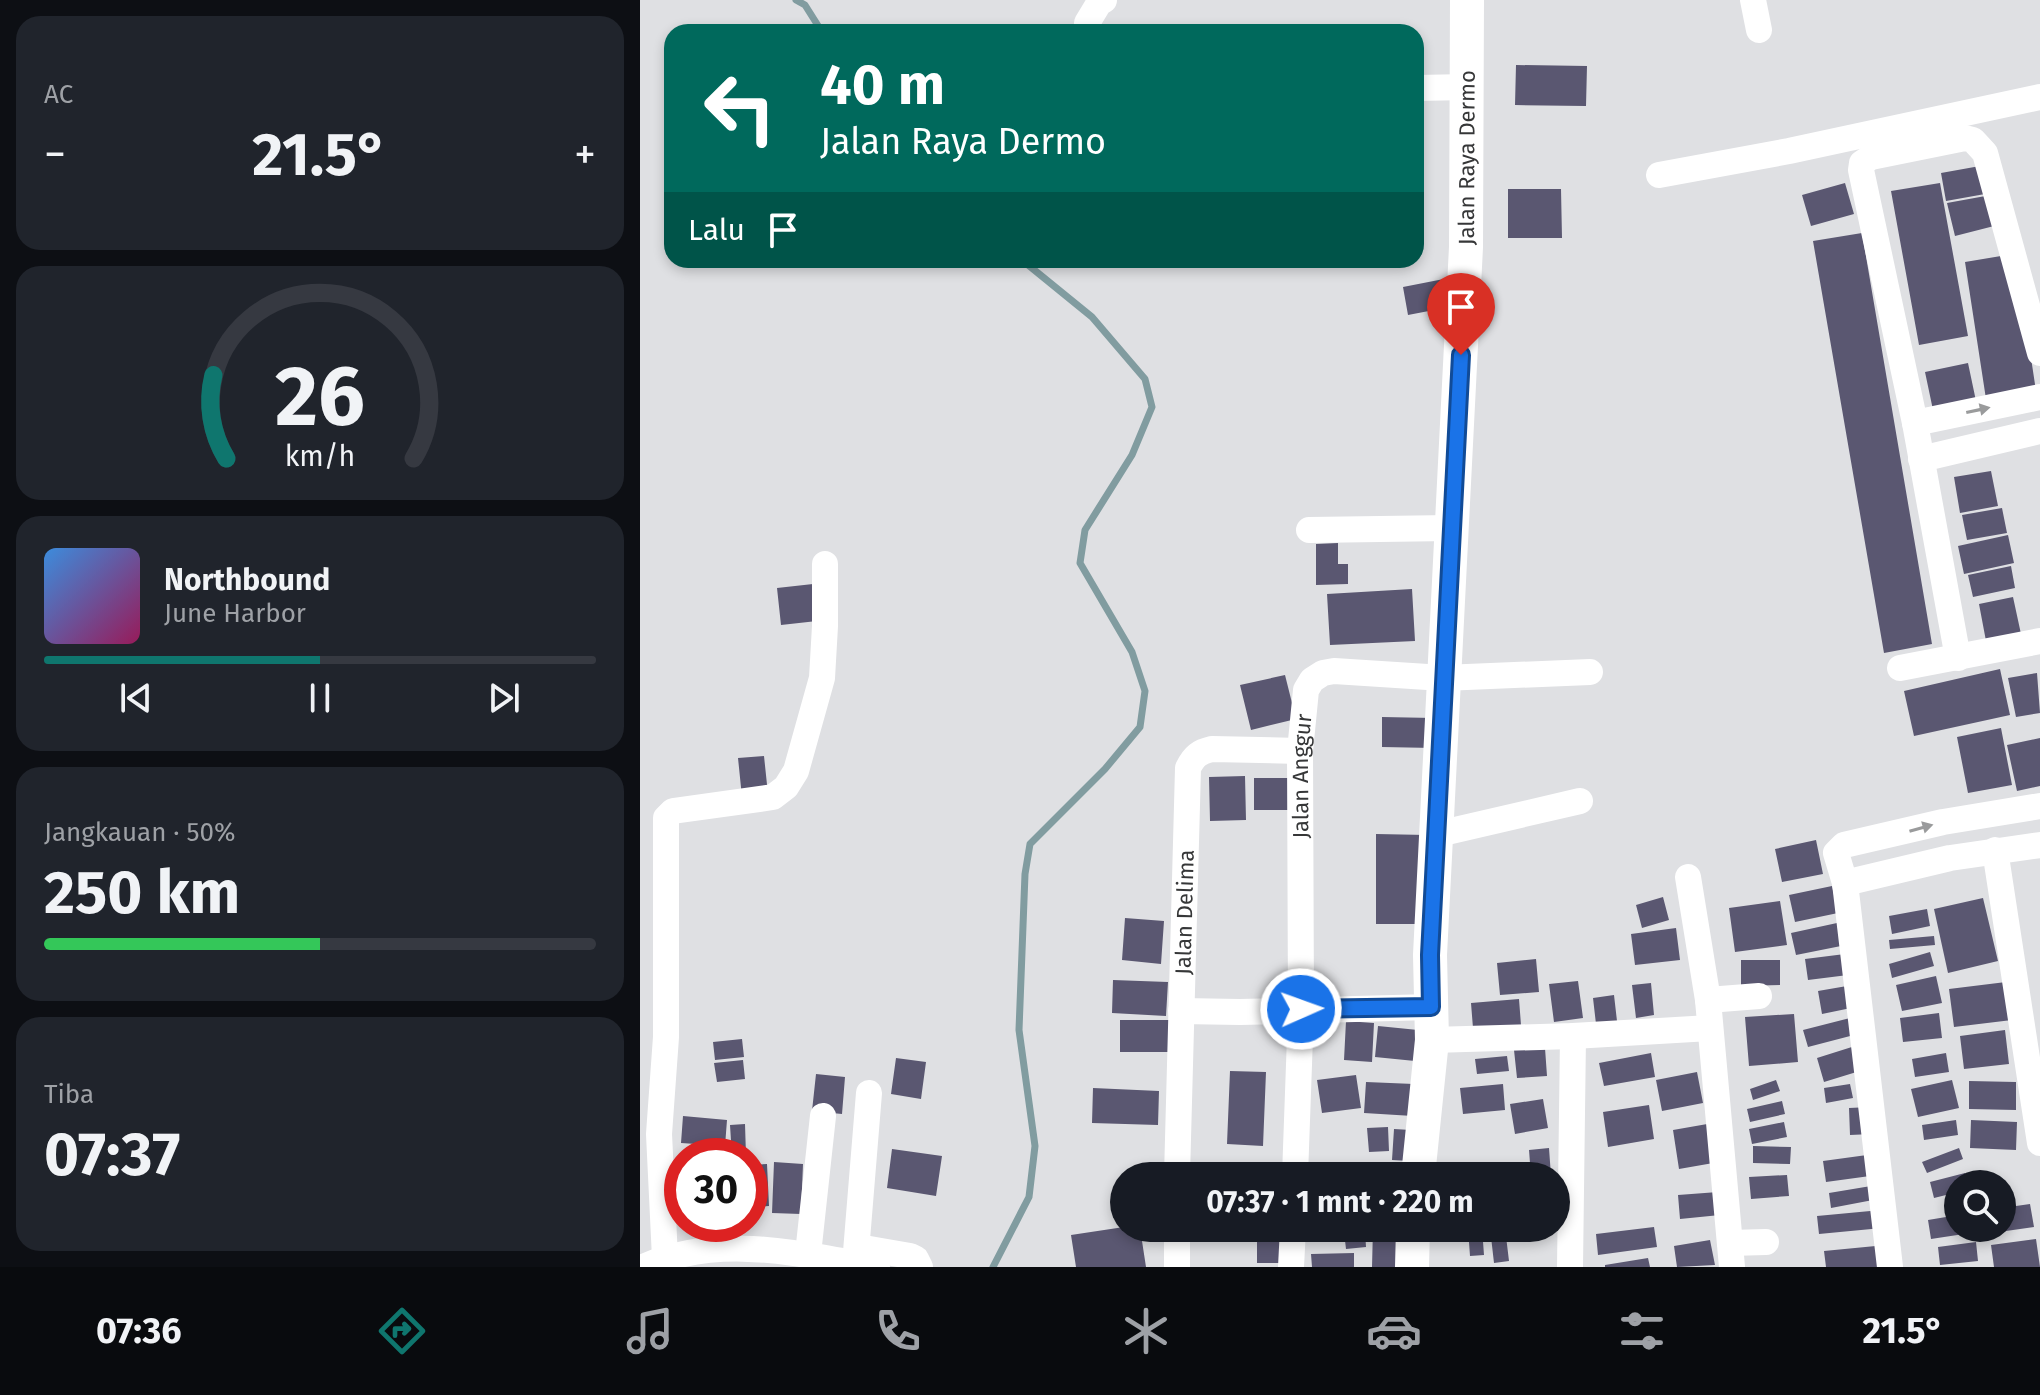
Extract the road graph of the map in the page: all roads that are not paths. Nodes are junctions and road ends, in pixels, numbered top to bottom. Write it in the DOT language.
graph roads {
  1 [pos="1104,0"];
  2 [pos="1467,0"];
  3 [pos="1753,0"];
  4 [pos="1087,23"];
  5 [pos="1759,30"];
  6 [pos="1469,87"];
  7 [pos="1424,88"];
  8 [pos="2040,97"];
  9 [pos="1659,175"];
  10 [pos="2040,353"];
  11 [pos="2040,397"];
  12 [pos="1915,423"];
  13 [pos="2040,431"];
  14 [pos="1921,459"];
  15 [pos="1451,528"];
  16 [pos="1309,530"];
  17 [pos="825,564"];
  18 [pos="2040,641"];
  19 [pos="1958,658"];
  20 [pos="1900,668"];
  21 [pos="1590,672"];
  22 [pos="1443,678"];
  23 [pos="1300,751"];
  24 [pos="1580,801"];
  25 [pos="2040,806"];
  26 [pos="1438,834"];
  27 [pos="2040,845"];
  28 [pos="1995,850"];
  29 [pos="1688,877"];
  30 [pos="1845,883"];
  31 [pos="1759,996"];
  32 [pos="1708,1000"];
  33 [pos="1301,1009"];
  34 [pos="1181,1011"];
  35 [pos="1432,1024"];
  36 [pos="1710,1028"];
  37 [pos="1573,1036"];
  38 [pos="869,1093"];
  39 [pos="823,1116"];
  40 [pos="2040,1143"];
  41 [pos="1177,1162"];
  42 [pos="1296,1162"];
  43 [pos="1419,1162"];
  44 [pos="1177,1242"];
  45 [pos="1292,1242"];
  46 [pos="1413,1242"];
  47 [pos="1766,1242"];
  48 [pos="808,1254"];
  49 [pos="1731,1255"];
  50 [pos="768,1258"];
  51 [pos="863,1259"];
  52 [pos="654,1262"];
  53 [pos="920,1267"];
  54 [pos="1177,1267"];
  55 [pos="1291,1267"];
  56 [pos="1412,1267"];
  57 [pos="1570,1267"];
  58 [pos="1890,1267"];
  1 -- 4 [label="street"];
  2 -- 6 [label="street, Jalan Raya Dermo"];
  3 -- 5 [label="street"];
  6 -- 7 [label="street"];
  6 -- 15 [label="street, Jalan Raya Dermo"];
  8 -- 9 [label="street"];
  10 -- 12 [label="street"];
  12 -- 11 [label="street, one-way"];
  12 -- 14 [label="street"];
  13 -- 14 [label="street"];
  14 -- 19 [label="street"];
  15 -- 16 [label="street"];
  15 -- 22 [label="street, Jalan Raya Dermo"];
  17 -- 52 [label="street"];
  18 -- 19 [label="street"];
  19 -- 20 [label="street"];
  21 -- 22 [label="street, Jalan Anggur"];
  22 -- 23 [label="street, Jalan Anggur"];
  22 -- 26 [label="street, Jalan Raya Dermo"];
  23 -- 33 [label="street, Jalan Anggur"];
  23 -- 34 [label="street, Jalan Delima"];
  24 -- 26 [label="street"];
  30 -- 25 [label="street, one-way"];
  26 -- 35 [label="street, Jalan Raya Dermo"];
  27 -- 28 [label="street"];
  28 -- 30 [label="street"];
  28 -- 40 [label="street"];
  29 -- 32 [label="street"];
  30 -- 58 [label="street"];
  31 -- 32 [label="street"];
  32 -- 36 [label="street"];
  33 -- 34 [label="street"];
  33 -- 35 [label="street"];
  33 -- 42 [label="street, Jalan Anggur"];
  34 -- 41 [label="street, Jalan Delima"];
  35 -- 37 [label="street"];
  35 -- 43 [label="street, Jalan Raya Dermo"];
  36 -- 37 [label="street"];
  36 -- 49 [label="street"];
  37 -- 57 [label="street"];
  38 -- 51 [label="street"];
  39 -- 48 [label="street"];
  44 -- 54 [label="street"];
  45 -- 55 [label="street"];
  46 -- 56 [label="street"];
  47 -- 49 [label="street"];
  48 -- 50 [label="street"];
  48 -- 51 [label="street"];
  50 -- 52 [label="street"];
  51 -- 53 [label="street"];
}
